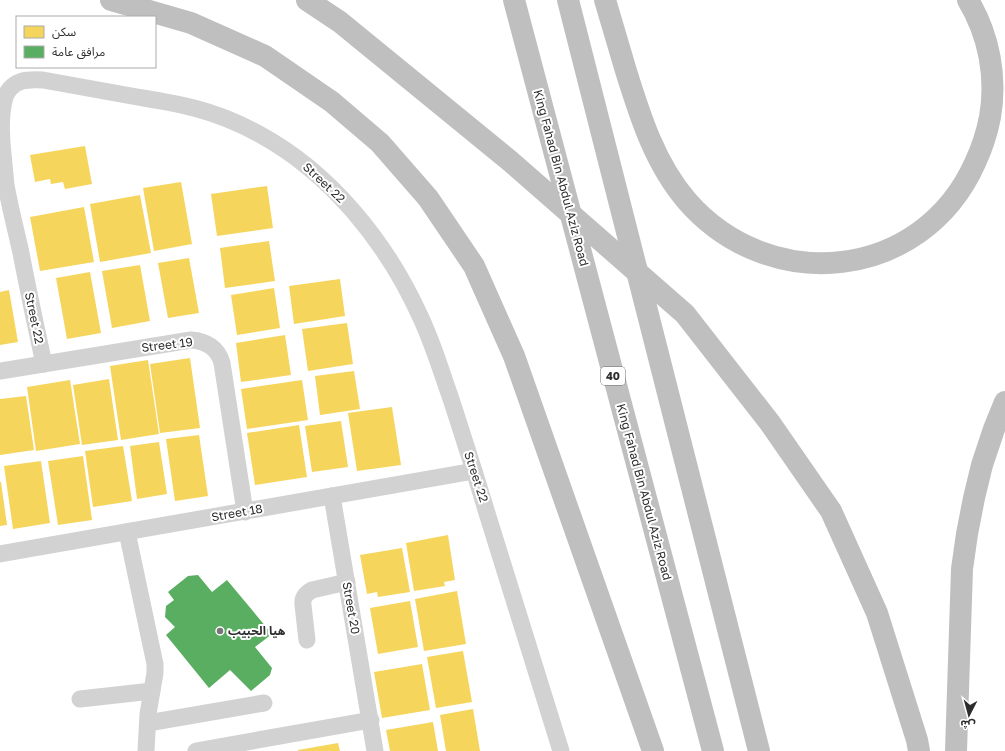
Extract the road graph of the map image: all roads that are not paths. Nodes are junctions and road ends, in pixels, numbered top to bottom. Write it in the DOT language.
graph roads {
  1 [pos="111,0"];
  2 [pos="307,0"];
  3 [pos="514,0"];
  4 [pos="568,0"];
  5 [pos="605,0"];
  6 [pos="968,0"];
  7 [pos="44,364"];
  8 [pos="0,371"];
  9 [pos="1005,402"];
  10 [pos="474,471"];
  11 [pos="332,496"];
  12 [pos="245,512"];
  13 [pos="127,532"];
  14 [pos="0,554"];
  15 [pos="347,582"];
  16 [pos="307,640"];
  17 [pos="152,691"];
  18 [pos="80,699"];
  19 [pos="264,702"];
  20 [pos="371,720"];
  21 [pos="148,722"];
  22 [pos="146,751"];
  23 [pos="196,751"];
  24 [pos="375,751"];
  25 [pos="561,751"];
  26 [pos="653,751"];
  27 [pos="713,751"];
  28 [pos="759,751"];
  29 [pos="919,751"];
  30 [pos="956,751"];
  1 -- 26 [label="highway"];
  2 -- 29 [label="highway"];
  3 -- 27 [label="highway, King Fahad Bin Abdul Aziz Road / 40"];
  4 -- 28 [label="highway"];
  5 -- 6 [label="highway"];
  7 -- 8 [label="street, Street 19"];
  7 -- 10 [label="street, Street 22"];
  7 -- 12 [label="street, Street 19"];
  9 -- 30 [label="highway"];
  10 -- 11 [label="street, Street 18"];
  10 -- 25 [label="street, Street 22"];
  11 -- 12 [label="street, Street 18"];
  11 -- 15 [label="street, Street 20"];
  12 -- 13 [label="street, Street 18"];
  13 -- 14 [label="street, Street 18"];
  13 -- 17 [label="street"];
  15 -- 16 [label="street"];
  15 -- 20 [label="street, Street 20"];
  17 -- 18 [label="street"];
  17 -- 21 [label="street"];
  19 -- 21 [label="street"];
  20 -- 23 [label="street"];
  20 -- 24 [label="street, Street 20"];
  21 -- 22 [label="street"];
}
